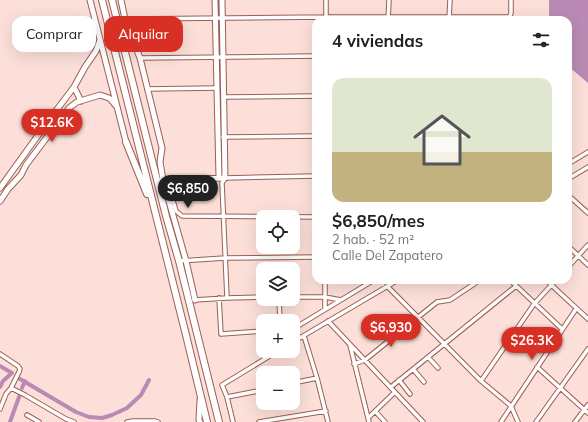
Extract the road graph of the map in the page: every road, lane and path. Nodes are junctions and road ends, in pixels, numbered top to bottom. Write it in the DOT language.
graph roads {
  1 [pos="90,0"];
  2 [pos="102,0"];
  3 [pos="112,0"];
  4 [pos="121,0"];
  5 [pos="215,0"];
  6 [pos="222,0"];
  7 [pos="326,0"];
  8 [pos="389,0"];
  9 [pos="450,0"];
  10 [pos="511,0"];
  11 [pos="124,16"];
  12 [pos="326,16"];
  13 [pos="388,16"];
  14 [pos="450,16"];
  15 [pos="510,16"];
  16 [pos="183,18"];
  17 [pos="215,18"];
  18 [pos="223,18"];
  19 [pos="312,18"];
  20 [pos="100,40"];
  21 [pos="138,52"];
  22 [pos="312,56"];
  23 [pos="216,57"];
  24 [pos="223,57"];
  25 [pos="140,58"];
  26 [pos="74,87"];
  27 [pos="217,88"];
  28 [pos="147,89"];
  29 [pos="312,96"];
  30 [pos="224,97"];
  31 [pos="81,100"];
  32 [pos="117,107"];
  33 [pos="312,136"];
  34 [pos="218,137"];
  35 [pos="224,137"];
  36 [pos="126,142"];
  37 [pos="588,152"];
  38 [pos="572,162"];
  39 [pos="588,167"];
  40 [pos="312,176"];
  41 [pos="572,177"];
  42 [pos="222,178"];
  43 [pos="163,180"];
  44 [pos="0,188"];
  45 [pos="572,199"];
  46 [pos="0,201"];
  47 [pos="588,213"];
  48 [pos="156,214"];
  49 [pos="223,217"];
  50 [pos="312,217"];
  51 [pos="588,245"];
  52 [pos="572,250"];
  53 [pos="578,256"];
  54 [pos="312,257"];
  55 [pos="225,258"];
  56 [pos="186,260"];
  57 [pos="179,261"];
  58 [pos="572,263"];
  59 [pos="588,265"];
  60 [pos="325,284"];
  61 [pos="367,284"];
  62 [pos="391,284"];
  63 [pos="474,284"];
  64 [pos="552,285"];
  65 [pos="387,286"];
  66 [pos="516,286"];
  67 [pos="256,297"];
  68 [pos="300,297"];
  69 [pos="325,297"];
  70 [pos="219,298"];
  71 [pos="227,298"];
  72 [pos="188,300"];
  73 [pos="195,300"];
  74 [pos="341,300"];
  75 [pos="534,304"];
  76 [pos="325,309"];
  77 [pos="576,309"];
  78 [pos="418,317"];
  79 [pos="588,319"];
  80 [pos="328,321"];
  81 [pos="300,325"];
  82 [pos="562,330"];
  83 [pos="256,332"];
  84 [pos="304,336"];
  85 [pos="300,338"];
  86 [pos="350,344"];
  87 [pos="444,344"];
  88 [pos="588,349"];
  89 [pos="0,354"];
  90 [pos="428,357"];
  91 [pos="266,358"];
  92 [pos="365,360"];
  93 [pos="354,364"];
  94 [pos="537,367"];
  95 [pos="438,368"];
  96 [pos="413,369"];
  97 [pos="317,378"];
  98 [pos="399,380"];
  99 [pos="481,381"];
  100 [pos="300,382"];
  101 [pos="424,382"];
  102 [pos="391,387"];
  103 [pos="11,388"];
  104 [pos="561,389"];
  105 [pos="256,392"];
  106 [pos="395,392"];
  107 [pos="410,394"];
  108 [pos="201,398"];
  109 [pos="227,398"];
  110 [pos="588,405"];
  111 [pos="511,406"];
  112 [pos="0,409"];
  113 [pos="584,410"];
  114 [pos="326,411"];
  115 [pos="375,411"];
  116 [pos="588,413"];
  117 [pos="27,415"];
  118 [pos="369,420"];
  119 [pos="38,422"];
  120 [pos="74,422"];
  121 [pos="127,422"];
  122 [pos="158,422"];
  123 [pos="200,422"];
  124 [pos="207,422"];
  125 [pos="219,422"];
  126 [pos="233,422"];
  127 [pos="259,422"];
  128 [pos="328,422"];
  129 [pos="385,422"];
  130 [pos="423,422"];
  131 [pos="501,422"];
  132 [pos="518,422"];
  133 [pos="536,422"];
  134 [pos="575,422"];
  1 -- 20 [label="street"];
  2 -- 48 [label="highway"];
  3 -- 43 [label="highway"];
  4 -- 11 [label="street"];
  5 -- 17 [label="street"];
  6 -- 18 [label="street"];
  7 -- 12 [label="street"];
  8 -- 13 [label="street"];
  9 -- 14 [label="street"];
  10 -- 15 [label="street"];
  16 -- 17 [label="street"];
  17 -- 18 [label="street"];
  17 -- 23 [label="street"];
  18 -- 19 [label="street"];
  18 -- 24 [label="street"];
  20 -- 26 [label="street"];
  20 -- 32 [label="street"];
  21 -- 25 [label="street"];
  22 -- 24 [label="street"];
  23 -- 24 [label="street"];
  23 -- 25 [label="street"];
  23 -- 27 [label="street"];
  24 -- 30 [label="street"];
  25 -- 28 [label="street"];
  26 -- 31 [label="street"];
  26 -- 44 [label="street"];
  27 -- 28 [label="street"];
  27 -- 34 [label="street"];
  28 -- 43 [label="street"];
  29 -- 30 [label="street"];
  30 -- 35 [label="street"];
  31 -- 32 [label="street"];
  31 -- 46 [label="street"];
  32 -- 36 [label="street"];
  33 -- 35 [label="street"];
  34 -- 35 [label="street"];
  34 -- 42 [label="street"];
  35 -- 42 [label="street"];
  36 -- 48 [label="highway"];
  37 -- 38 [label="street"];
  39 -- 41 [label="street"];
  40 -- 42 [label="street"];
  42 -- 43 [label="street"];
  42 -- 49 [label="street"];
  43 -- 49 [label="street"];
  43 -- 56 [label="street"];
  43 -- 57 [label="highway"];
  45 -- 47 [label="street"];
  48 -- 108 [label="highway"];
  49 -- 50 [label="street"];
  49 -- 55 [label="street"];
  51 -- 53 [label="street"];
  52 -- 53 [label="street"];
  53 -- 58 [label="street"];
  53 -- 59 [label="street"];
  54 -- 55 [label="street"];
  55 -- 56 [label="street"];
  55 -- 71 [label="street"];
  56 -- 57 [label="street"];
  56 -- 73 [label="street"];
  57 -- 72 [label="highway"];
  60 -- 69 [label="street"];
  61 -- 74 [label="street"];
  62 -- 65 [label="street"];
  63 -- 78 [label="street"];
  64 -- 75 [label="street"];
  64 -- 77 [label="street"];
  65 -- 78 [label="street"];
  65 -- 80 [label="street"];
  66 -- 75 [label="street"];
  66 -- 87 [label="street"];
  67 -- 71 [label="street"];
  68 -- 69 [label="street"];
  69 -- 74 [label="street"];
  69 -- 76 [label="street"];
  70 -- 71 [label="street"];
  70 -- 73 [label="street"];
  70 -- 83 [label="street"];
  72 -- 73 [label="street"];
  72 -- 125 [label="highway"];
  74 -- 76 [label="street"];
  75 -- 82 [label="street"];
  75 -- 99 [label="street"];
  76 -- 81 [label="street"];
  77 -- 79 [label="street"];
  77 -- 82 [label="street"];
  78 -- 87 [label="street"];
  78 -- 92 [label="street"];
  80 -- 84 [label="street"];
  80 -- 86 [label="street"];
  82 -- 94 [label="street"];
  84 -- 85 [label="street"];
  84 -- 97 [label="street"];
  86 -- 92 [label="street"];
  86 -- 93 [label="street"];
  87 -- 90 [label="street"];
  87 -- 99 [label="street"];
  88 -- 104 [label="street"];
  89 -- 103 [label="street"];
  90 -- 95 [label="street"];
  90 -- 96 [label="street"];
  91 -- 109 [label="street"];
  92 -- 93 [label="street"];
  92 -- 102 [label="street"];
  93 -- 118 [label="street"];
  94 -- 104 [label="street"];
  94 -- 111 [label="street"];
  96 -- 98 [label="street"];
  96 -- 101 [label="street"];
  97 -- 100 [label="street"];
  97 -- 114 [label="street"];
  98 -- 102 [label="street"];
  98 -- 107 [label="street"];
  99 -- 111 [label="street"];
  102 -- 106 [label="street"];
  103 -- 112 [label="street"];
  103 -- 120 [label="street"];
  104 -- 113 [label="street"];
  104 -- 133 [label="street"];
  105 -- 109 [label="street"];
  106 -- 115 [label="street"];
  106 -- 130 [label="street"];
  108 -- 123 [label="street"];
  108 -- 124 [label="highway"];
  109 -- 126 [label="street"];
  110 -- 113 [label="street"];
  111 -- 131 [label="street"];
  111 -- 132 [label="street"];
  113 -- 116 [label="street"];
  113 -- 134 [label="street"];
  114 -- 127 [label="street"];
  114 -- 128 [label="street"];
  115 -- 118 [label="street"];
  115 -- 129 [label="street"];
  117 -- 119 [label="street"];
  121 -- 122 [label="street"];
}
